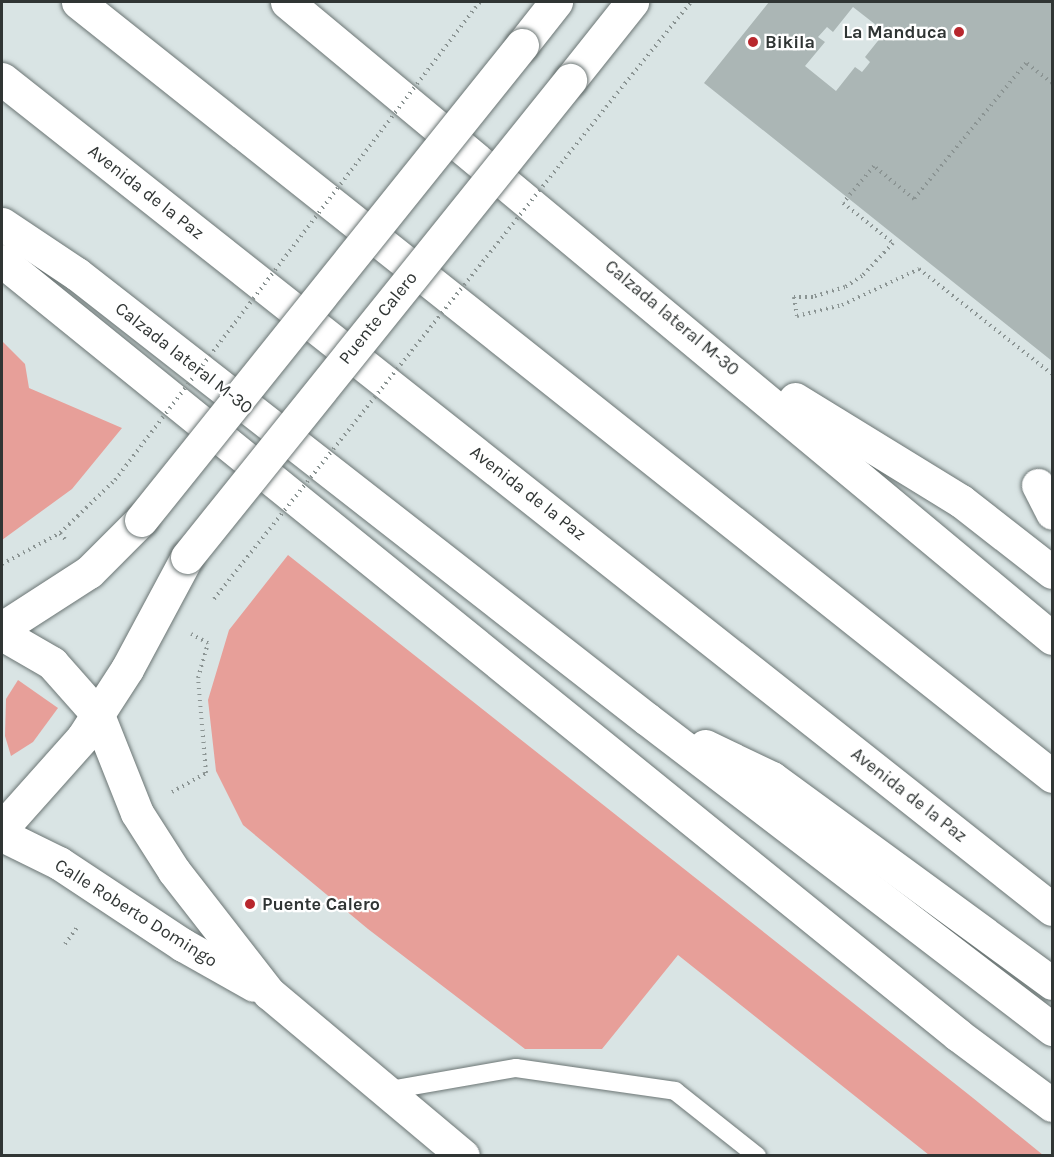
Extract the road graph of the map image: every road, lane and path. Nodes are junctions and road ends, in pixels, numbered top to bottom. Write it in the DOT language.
graph roads {
  1 [pos="78,2"];
  2 [pos="287,2"];
  3 [pos="480,2"];
  4 [pos="556,2"];
  5 [pos="632,2"];
  6 [pos="691,2"];
  7 [pos="2,79"];
  8 [pos="1053,83"];
  9 [pos="2,224"];
  10 [pos="2,261"];
  11 [pos="704,344"];
  12 [pos="1053,374"];
  13 [pos="115,480"];
  14 [pos="1053,488"];
  15 [pos="1053,513"];
  16 [pos="60,533"];
  17 [pos="2,564"];
  18 [pos="1053,572"];
  19 [pos="221,590"];
  20 [pos="2,628"];
  21 [pos="2,634"];
  22 [pos="1053,638"];
  23 [pos="98,716"];
  24 [pos="647,719"];
  25 [pos="1053,776"];
  26 [pos="2,828"];
  27 [pos="2,835"];
  28 [pos="1053,909"];
  29 [pos="1053,982"];
  30 [pos="269,993"];
  31 [pos="1053,1029"];
  32 [pos="382,1092"];
  33 [pos="1053,1105"];
  34 [pos="463,1155"];
  35 [pos="757,1155"];
  1 -- 25 [label="main road"];
  2 -- 11 [label="main road, Calzada lateral M-30"];
  3 -- 13 [label="path, bridge"];
  4 -- 20 [label="main road, bridge"];
  5 -- 23 [label="main road, Puente Calero, bridge"];
  6 -- 19 [label="path, bridge"];
  7 -- 28 [label="main road, Avenida de la Paz"];
  8 -- 12 [label="path"];
  9 -- 24 [label="main road, Calzada lateral M-30"];
  10 -- 33 [label="main road"];
  11 -- 18 [label="main road"];
  11 -- 22 [label="main road, Calzada lateral M-30"];
  14 -- 15 [label="main road"];
  16 -- 17 [label="path"];
  21 -- 23 [label="main road, Calle Roberto Domingo"];
  23 -- 26 [label="main road, Puente Calero"];
  23 -- 30 [label="main road, Calle Roberto Domingo"];
  24 -- 29 [label="main road"];
  24 -- 31 [label="main road"];
  27 -- 30 [label="main road, Calle Roberto Domingo"];
  30 -- 32 [label="main road, Calle Roberto Domingo"];
  32 -- 34 [label="main road, Calle Roberto Domingo"];
  32 -- 35 [label="lane"];
}
